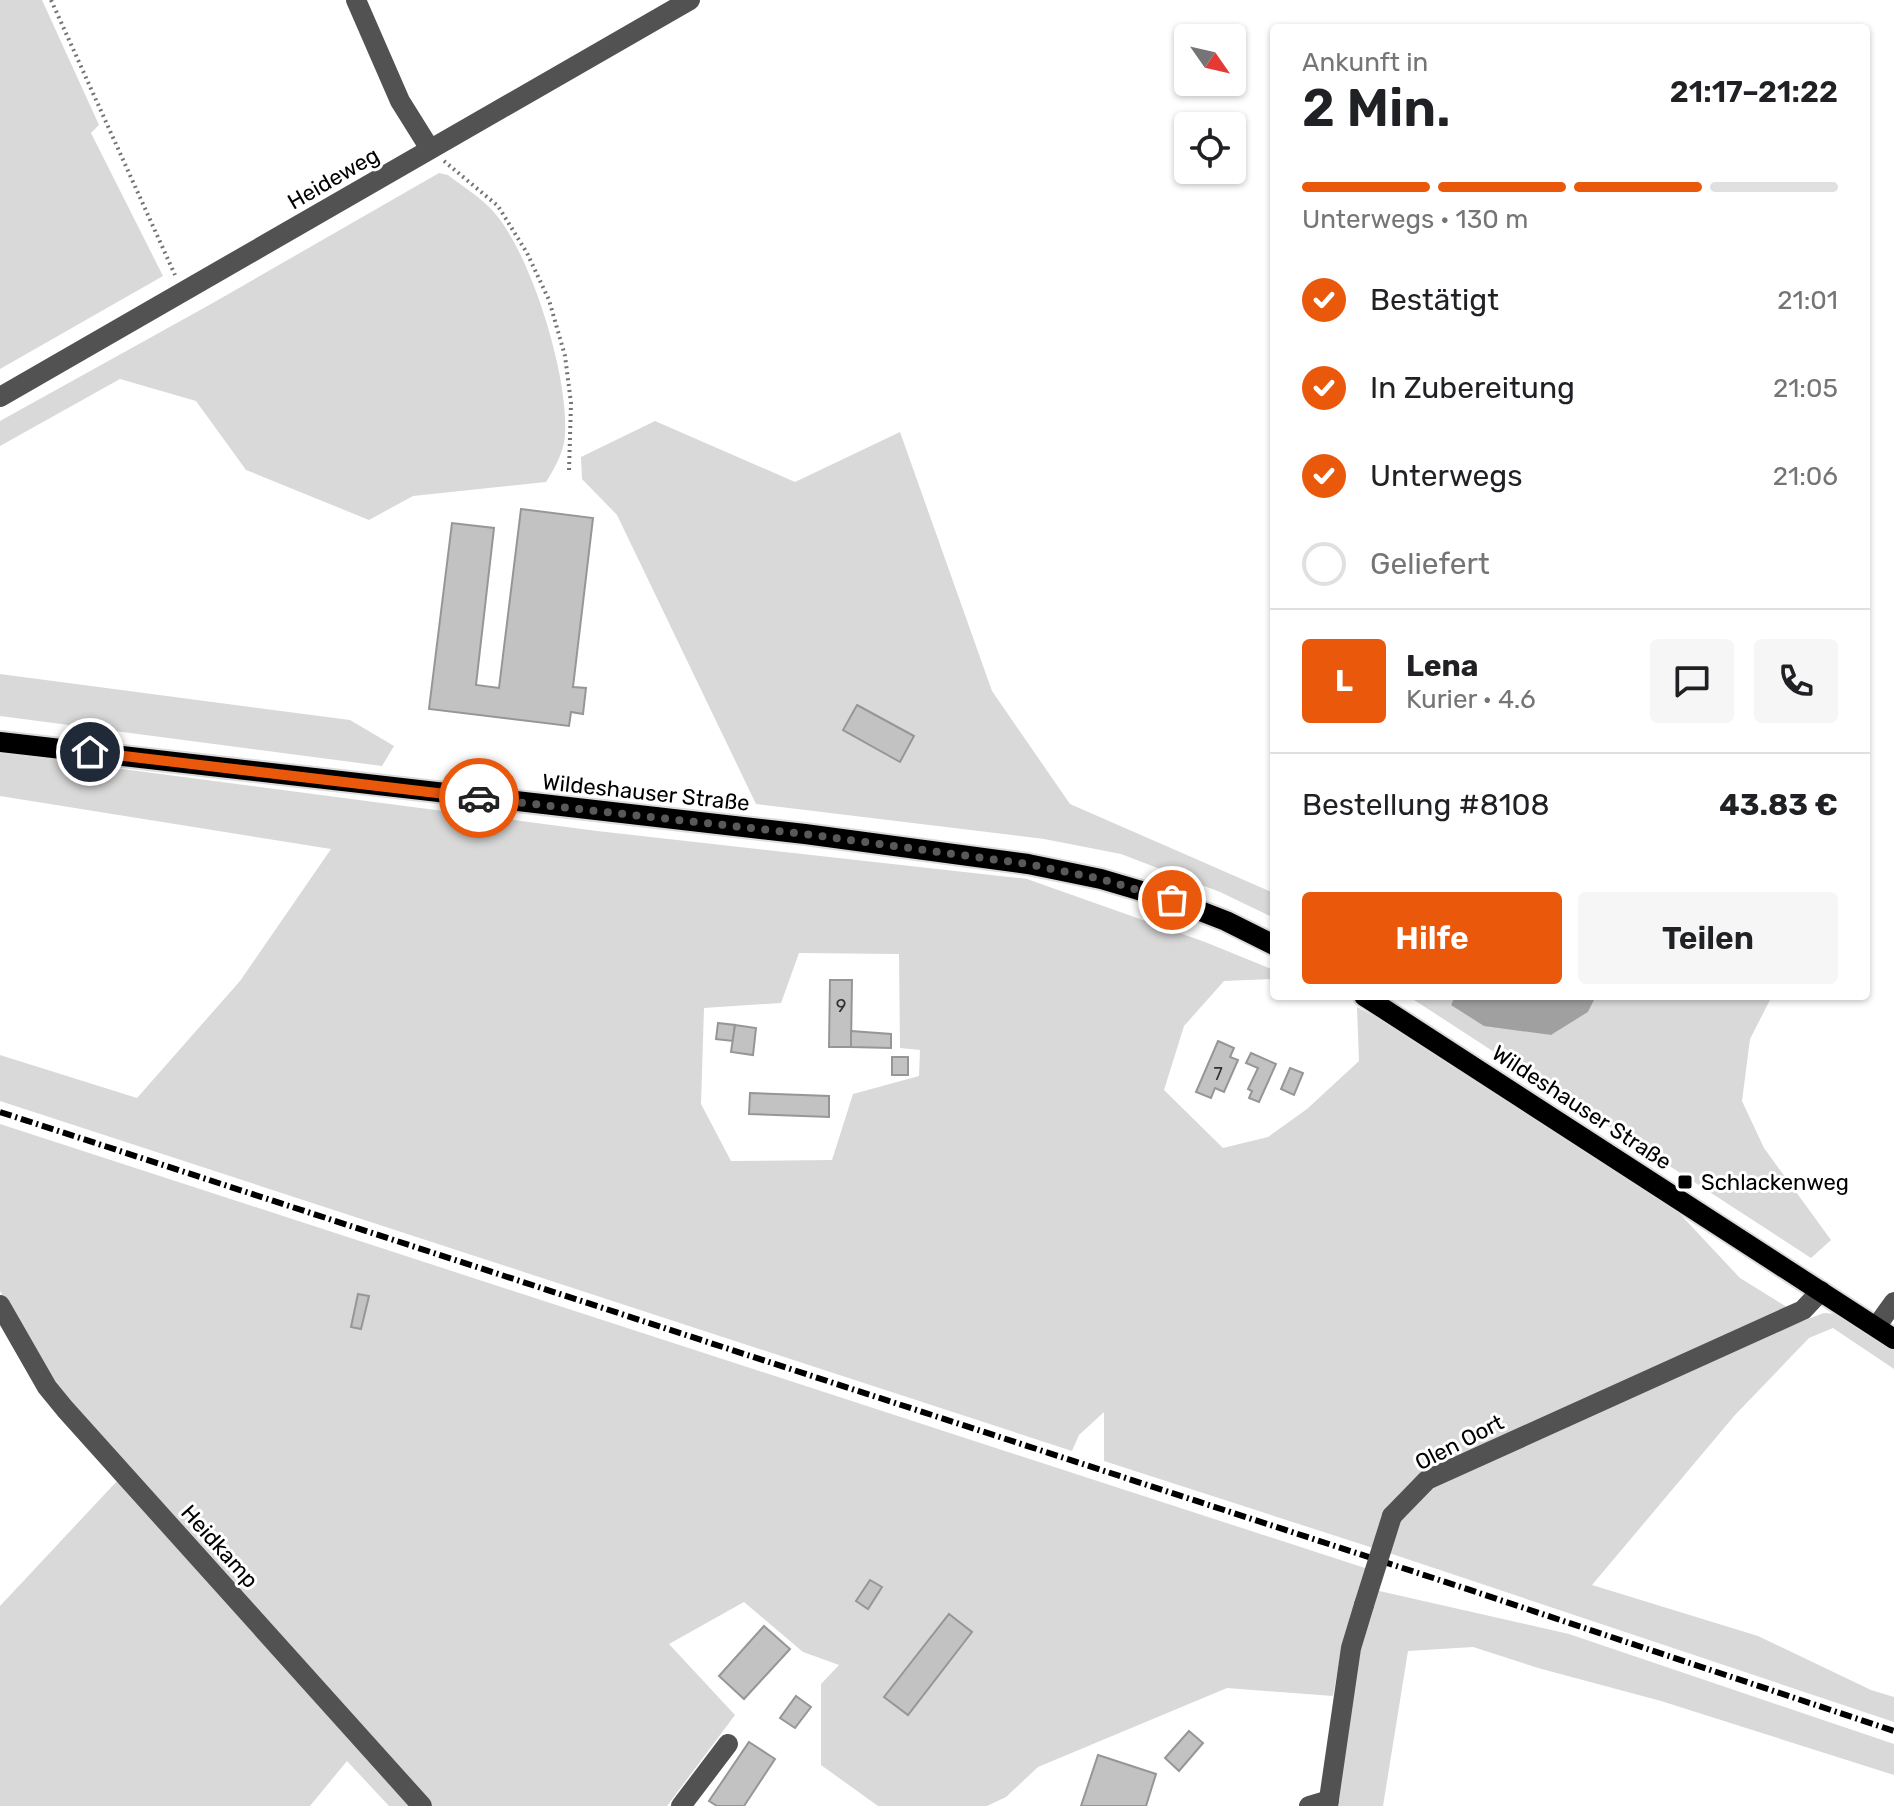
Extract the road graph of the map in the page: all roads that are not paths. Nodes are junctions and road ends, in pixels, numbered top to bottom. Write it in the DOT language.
graph roads {
  1 [pos="356,0"];
  2 [pos="690,0"];
  3 [pos="430,149"];
  4 [pos="0,397"];
  5 [pos="0,742"];
  6 [pos="1270,943"];
  7 [pos="1370,1000"];
  8 [pos="1821,1291"];
  9 [pos="1894,1302"];
  10 [pos="0,1305"];
  11 [pos="1876,1327"];
  12 [pos="1894,1339"];
  13 [pos="728,1744"];
  14 [pos="1322,1804"];
  15 [pos="422,1806"];
  16 [pos="681,1806"];
  1 -- 3 [label="street"];
  2 -- 3 [label="street, Heideweg"];
  3 -- 4 [label="street, Heideweg"];
  5 -- 6 [label="main road, Wildeshauser Straße"];
  7 -- 8 [label="main road, Wildeshauser Straße"];
  8 -- 11 [label="main road, Wildeshauser Straße"];
  8 -- 14 [label="street, Olen Oort, bridge"];
  9 -- 11 [label="street"];
  10 -- 15 [label="street, Heidkamp"];
  11 -- 12 [label="main road, Wildeshauser Straße"];
  13 -- 16 [label="street"];
}
